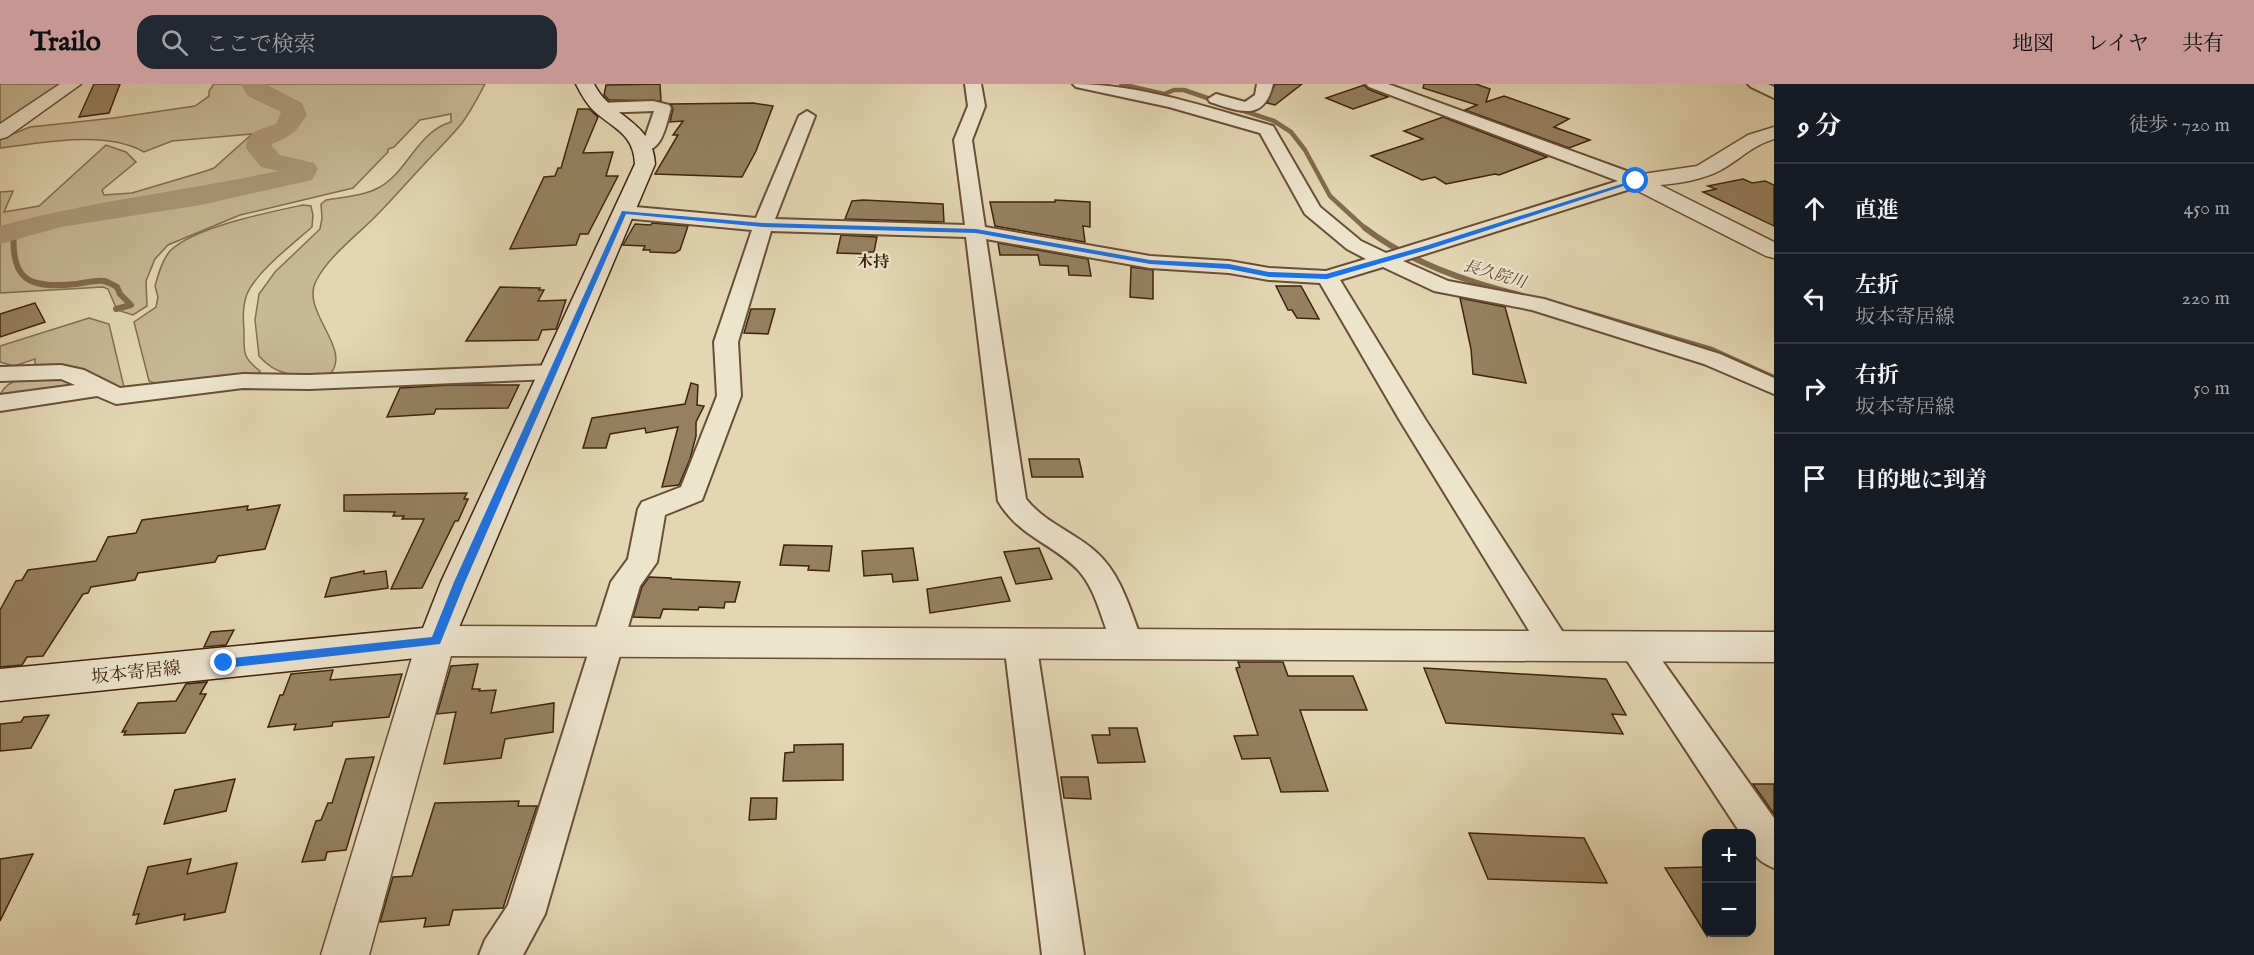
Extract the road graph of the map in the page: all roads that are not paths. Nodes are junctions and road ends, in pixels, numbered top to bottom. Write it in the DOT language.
graph roads {
  1 [pos="72,84"];
  2 [pos="585,84"];
  3 [pos="973,84"];
  4 [pos="1081,84"];
  5 [pos="1265,84"];
  6 [pos="1374,84"];
  7 [pos="1756,84"];
  8 [pos="1774,93"];
  9 [pos="1206,96"];
  10 [pos="600,108"];
  11 [pos="807,116"];
  12 [pos="0,133"];
  13 [pos="1774,133"];
  14 [pos="644,146"];
  15 [pos="1636,181"];
  16 [pos="624,212"];
  17 [pos="763,225"];
  18 [pos="976,231"];
  19 [pos="1774,251"];
  20 [pos="1383,260"];
  21 [pos="1327,277"];
  22 [pos="553,372"];
  23 [pos="0,374"];
  24 [pos="1774,387"];
  25 [pos="102,388"];
  26 [pos="0,403"];
  27 [pos="436,640"];
  28 [pos="606,641"];
  29 [pos="1020,642"];
  30 [pos="1127,643"];
  31 [pos="1555,646"];
  32 [pos="1635,647"];
  33 [pos="1774,647"];
  34 [pos="0,685"];
  35 [pos="1774,849"];
  36 [pos="345,955"];
  37 [pos="500,955"];
  38 [pos="1063,955"];
  1 -- 12 [label="street"];
  2 -- 10 [label="street"];
  3 -- 18 [label="street"];
  4 -- 20 [label="street"];
  5 -- 9 [label="street"];
  6 -- 15 [label="street"];
  7 -- 8 [label="street"];
  10 -- 14 [label="street"];
  10 -- 14 [label="street"];
  11 -- 17 [label="street"];
  13 -- 15 [label="street"];
  14 -- 16 [label="street"];
  15 -- 19 [label="street"];
  15 -- 20 [label="street"];
  16 -- 17 [label="street"];
  16 -- 22 [label="street"];
  17 -- 18 [label="street"];
  17 -- 28 [label="street"];
  18 -- 21 [label="street"];
  18 -- 30 [label="street"];
  20 -- 21 [label="street"];
  20 -- 24 [label="street"];
  21 -- 31 [label="street"];
  22 -- 25 [label="street"];
  22 -- 27 [label="street"];
  23 -- 25 [label="street"];
  25 -- 26 [label="street"];
  27 -- 28 [label="street, 坂本寄居線"];
  27 -- 34 [label="street, 坂本寄居線"];
  27 -- 36 [label="street"];
  28 -- 29 [label="street, 坂本寄居線"];
  28 -- 37 [label="street"];
  29 -- 30 [label="street, 坂本寄居線"];
  29 -- 38 [label="street"];
  30 -- 31 [label="street, 坂本寄居線"];
  31 -- 32 [label="street, 坂本寄居線"];
  32 -- 33 [label="street, 坂本寄居線"];
  32 -- 35 [label="street"];
}
